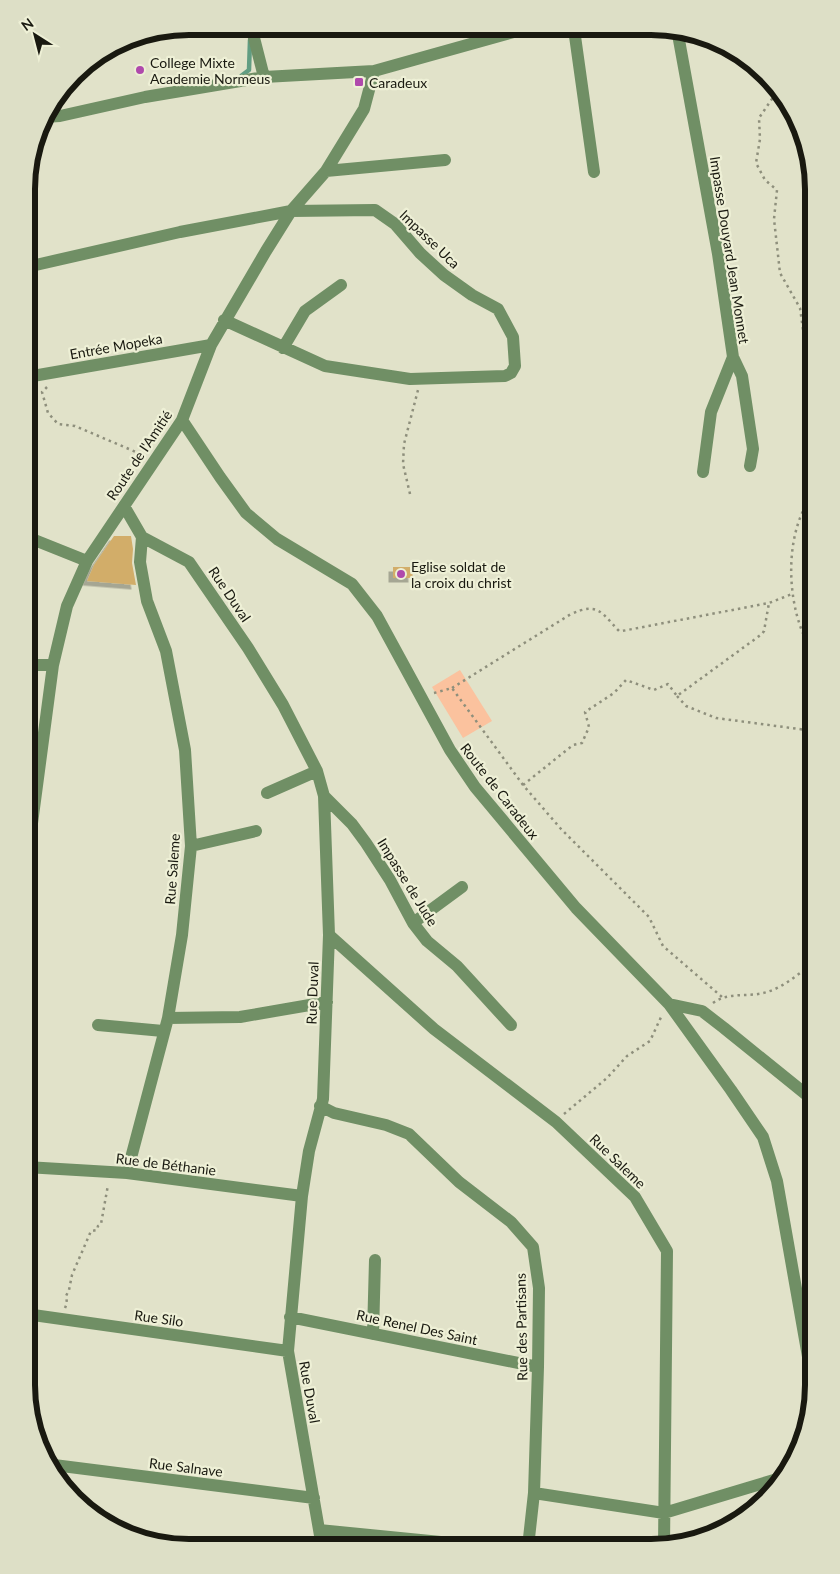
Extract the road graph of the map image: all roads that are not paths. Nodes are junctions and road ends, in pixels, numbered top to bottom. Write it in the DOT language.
graph roads {
  1 [pos="253,35"];
  2 [pos="503,35"];
  3 [pos="575,35"];
  4 [pos="679,38"];
  5 [pos="374,71"];
  6 [pos="264,77"];
  7 [pos="54,116"];
  8 [pos="445,160"];
  9 [pos="326,171"];
  10 [pos="594,172"];
  11 [pos="291,211"];
  12 [pos="35,265"];
  13 [pos="341,285"];
  14 [pos="224,320"];
  15 [pos="211,345"];
  16 [pos="283,348"];
  17 [pos="732,357"];
  18 [pos="35,376"];
  19 [pos="182,420"];
  20 [pos="750,466"];
  21 [pos="703,472"];
  22 [pos="124,506"];
  23 [pos="142,537"];
  24 [pos="35,541"];
  25 [pos="87,561"];
  26 [pos="35,665"];
  27 [pos="53,666"];
  28 [pos="317,771"];
  29 [pos="35,781"];
  30 [pos="267,793"];
  31 [pos="324,796"];
  32 [pos="256,831"];
  33 [pos="191,846"];
  34 [pos="462,887"];
  35 [pos="413,923"];
  36 [pos="329,935"];
  37 [pos="327,1002"];
  38 [pos="668,1004"];
  39 [pos="168,1018"];
  40 [pos="98,1025"];
  41 [pos="511,1025"];
  42 [pos="163,1031"];
  43 [pos="805,1093"];
  44 [pos="320,1106"];
  45 [pos="35,1167"];
  46 [pos="121,1172"];
  47 [pos="302,1196"];
  48 [pos="375,1260"];
  49 [pos="35,1315"];
  50 [pos="290,1317"];
  51 [pos="373,1334"];
  52 [pos="805,1339"];
  53 [pos="288,1351"];
  54 [pos="538,1368"];
  55 [pos="58,1466"];
  56 [pos="771,1481"];
  57 [pos="534,1492"];
  58 [pos="314,1498"];
  59 [pos="664,1513"];
  60 [pos="319,1530"];
  61 [pos="664,1538"];
  62 [pos="321,1539"];
  63 [pos="410,1539"];
  64 [pos="529,1539"];
  1 -- 6 [label="street"];
  2 -- 5 [label="street"];
  3 -- 10 [label="street"];
  4 -- 17 [label="street, Impasse Douyard Jean Monnet"];
  5 -- 6 [label="street"];
  5 -- 9 [label="street, Route de l'Amitié"];
  6 -- 7 [label="street"];
  8 -- 9 [label="street"];
  9 -- 11 [label="street, Route de l'Amitié"];
  11 -- 12 [label="street, Impasse Uca"];
  11 -- 14 [label="street, Route de l'Amitié"];
  11 -- 16 [label="street, Impasse Uca"];
  13 -- 16 [label="street"];
  14 -- 15 [label="street, Route de l'Amitié"];
  14 -- 16 [label="street"];
  15 -- 18 [label="street, Entrée Mopeka"];
  15 -- 19 [label="street, Route de l'Amitié"];
  17 -- 20 [label="street"];
  17 -- 21 [label="street, Impasse Douyard Jean Monnet"];
  19 -- 22 [label="street, Route de l'Amitié"];
  19 -- 38 [label="street, Route de Caradeux"];
  22 -- 23 [label="street"];
  22 -- 25 [label="street, Route de l'Amitié"];
  23 -- 28 [label="street, Rue Duval"];
  23 -- 33 [label="street, Rue Saleme"];
  24 -- 25 [label="street"];
  25 -- 27 [label="street, Route de l'Amitié"];
  26 -- 27 [label="street"];
  27 -- 29 [label="street, Route de l'Amitié"];
  28 -- 30 [label="street"];
  28 -- 31 [label="street, Rue Duval"];
  31 -- 35 [label="street, Impasse de Jude"];
  31 -- 36 [label="street, Rue Duval"];
  32 -- 33 [label="street"];
  33 -- 39 [label="street, Rue Saleme"];
  34 -- 35 [label="street"];
  35 -- 41 [label="street, Impasse de Jude"];
  36 -- 37 [label="street, Rue Duval"];
  36 -- 59 [label="street, Rue Saleme"];
  37 -- 39 [label="street"];
  37 -- 44 [label="street, Rue Duval"];
  38 -- 43 [label="street"];
  38 -- 52 [label="street, Route de Caradeux"];
  39 -- 42 [label="street, Rue Saleme"];
  40 -- 42 [label="street"];
  42 -- 46 [label="street, Rue Saleme"];
  44 -- 47 [label="street, Rue Duval"];
  44 -- 54 [label="street, Rue des Partisans"];
  45 -- 46 [label="street, Rue de Béthanie"];
  46 -- 47 [label="street, Rue de Béthanie"];
  47 -- 50 [label="street, Rue Duval"];
  48 -- 51 [label="street"];
  49 -- 53 [label="street, Rue Silo"];
  50 -- 51 [label="street, Rue Renel Des Saint"];
  50 -- 53 [label="street, Rue Duval"];
  51 -- 54 [label="street, Rue Renel Des Saint"];
  53 -- 58 [label="street, Rue Duval"];
  54 -- 57 [label="street, Rue des Partisans"];
  55 -- 58 [label="street, Rue Salnave"];
  56 -- 59 [label="street"];
  57 -- 59 [label="street"];
  57 -- 64 [label="street, Rue des Partisans"];
  58 -- 60 [label="street, Rue Duval"];
  59 -- 61 [label="street, Rue Saleme"];
  60 -- 62 [label="street, Rue Duval"];
  60 -- 63 [label="street"];
}
